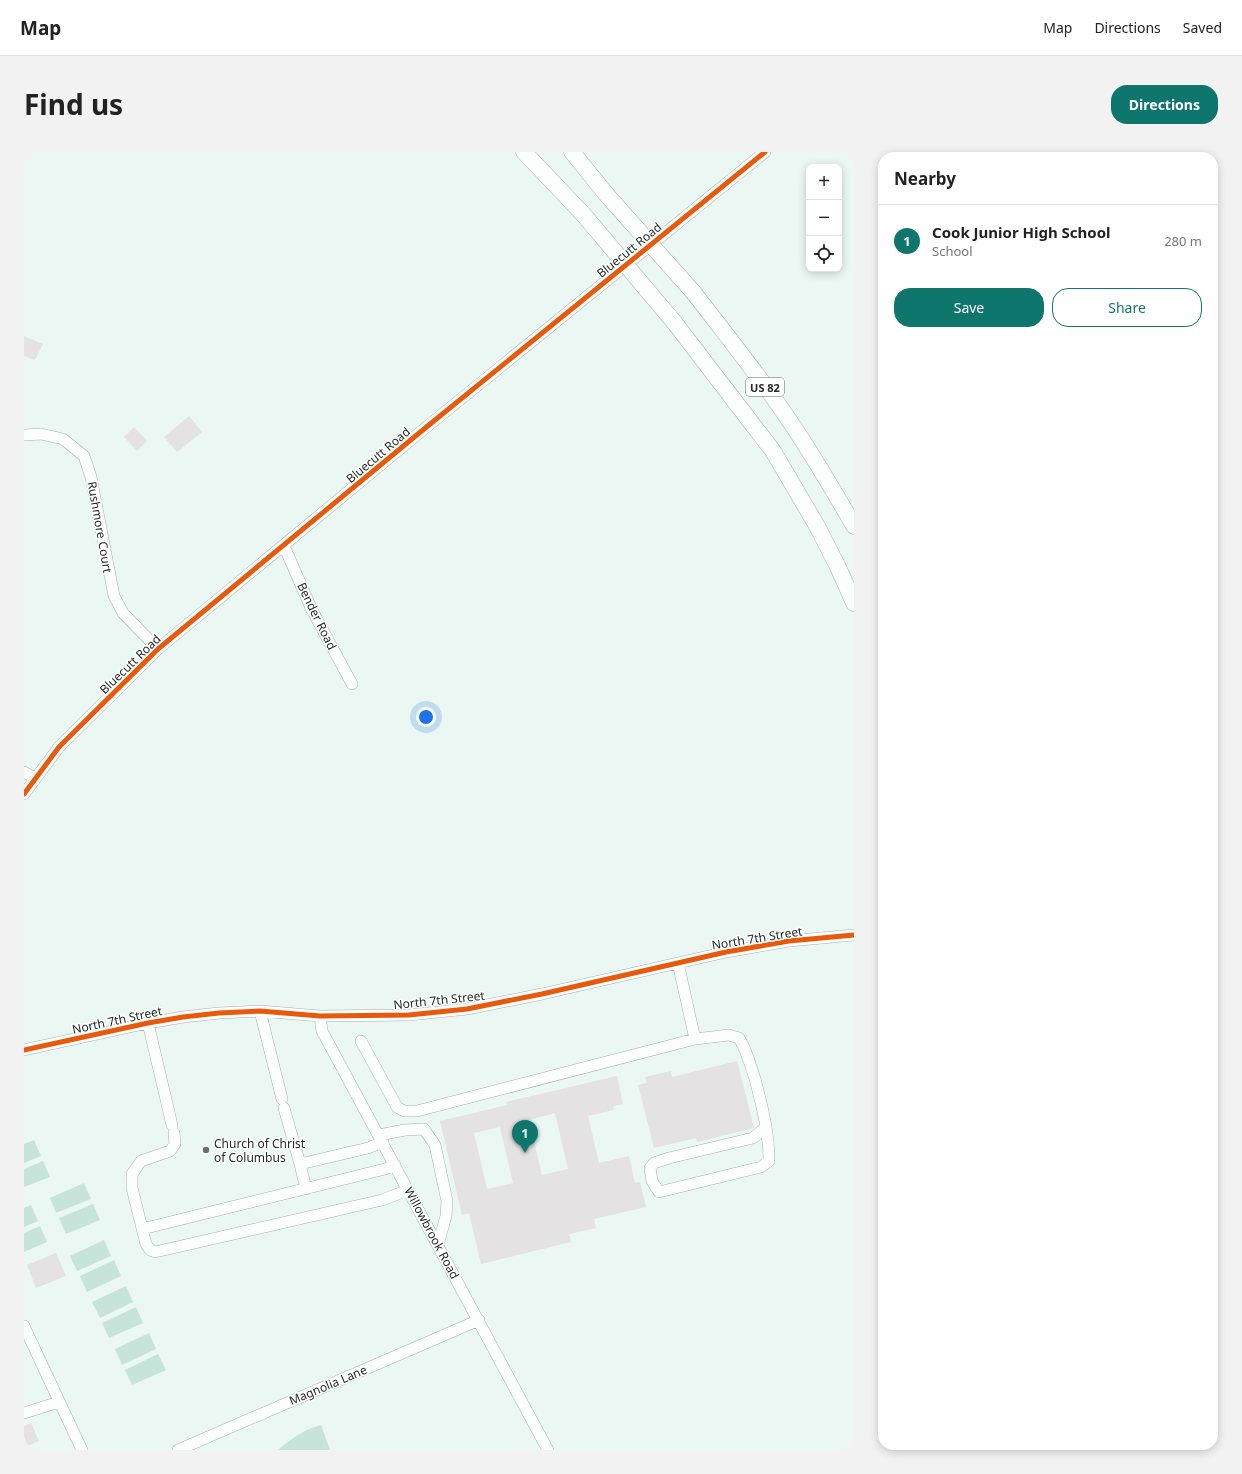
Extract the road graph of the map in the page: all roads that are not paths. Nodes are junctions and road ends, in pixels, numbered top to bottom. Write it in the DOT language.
graph roads {
  1 [pos="524,152"];
  2 [pos="532,152"];
  3 [pos="572,152"];
  4 [pos="578,152"];
  5 [pos="765,152"];
  6 [pos="606,194"];
  7 [pos="583,214"];
  8 [pos="24,435"];
  9 [pos="854,526"];
  10 [pos="284,546"];
  11 [pos="854,603"];
  12 [pos="158,649"];
  13 [pos="352,684"];
  14 [pos="24,772"];
  15 [pos="35,778"];
  16 [pos="24,794"];
  17 [pos="854,935"];
  18 [pos="678,962"];
  19 [pos="260,1011"];
  20 [pos="320,1016"];
  21 [pos="148,1023"];
  22 [pos="695,1039"];
  23 [pos="361,1042"];
  24 [pos="24,1050"];
  25 [pos="766,1127"];
  26 [pos="381,1139"];
  27 [pos="300,1164"];
  28 [pos="395,1165"];
  29 [pos="306,1189"];
  30 [pos="408,1190"];
  31 [pos="142,1229"];
  32 [pos="438,1245"];
  33 [pos="479,1320"];
  34 [pos="25,1330"];
  35 [pos="59,1402"];
  36 [pos="24,1413"];
  37 [pos="82,1450"];
  38 [pos="178,1450"];
  39 [pos="548,1450"];
  1 -- 7 [label="highway"];
  2 -- 7 [label="highway, US 82"];
  3 -- 6 [label="highway, US 82"];
  4 -- 6 [label="highway"];
  5 -- 10 [label="street, Bluecutt Road"];
  6 -- 9 [label="highway, US 82, bridge"];
  7 -- 11 [label="highway, US 82, bridge"];
  8 -- 12 [label="street, Rushmore Court"];
  10 -- 12 [label="street, Bluecutt Road"];
  10 -- 13 [label="street, Bender Road"];
  12 -- 15 [label="street, Bluecutt Road"];
  14 -- 15 [label="street"];
  15 -- 16 [label="street, Bluecutt Road"];
  17 -- 18 [label="street, North 7th Street"];
  18 -- 20 [label="street, North 7th Street"];
  18 -- 22 [label="street"];
  19 -- 20 [label="street, North 7th Street"];
  19 -- 21 [label="street, North 7th Street"];
  19 -- 27 [label="street"];
  20 -- 26 [label="street, Willowbrook Road"];
  21 -- 24 [label="street, North 7th Street"];
  21 -- 31 [label="street"];
  22 -- 23 [label="street"];
  22 -- 25 [label="street"];
  25 -- 25 [label="street"];
  26 -- 27 [label="street"];
  26 -- 28 [label="street, Willowbrook Road"];
  26 -- 32 [label="street"];
  27 -- 29 [label="street"];
  28 -- 29 [label="street"];
  28 -- 30 [label="street, Willowbrook Road"];
  29 -- 31 [label="street"];
  30 -- 31 [label="street"];
  30 -- 32 [label="street, Willowbrook Road"];
  32 -- 33 [label="street, Willowbrook Road"];
  33 -- 38 [label="street, Magnolia Lane"];
  33 -- 39 [label="street, Willowbrook Road"];
  34 -- 35 [label="street"];
  35 -- 36 [label="street"];
  35 -- 37 [label="street"];
}
